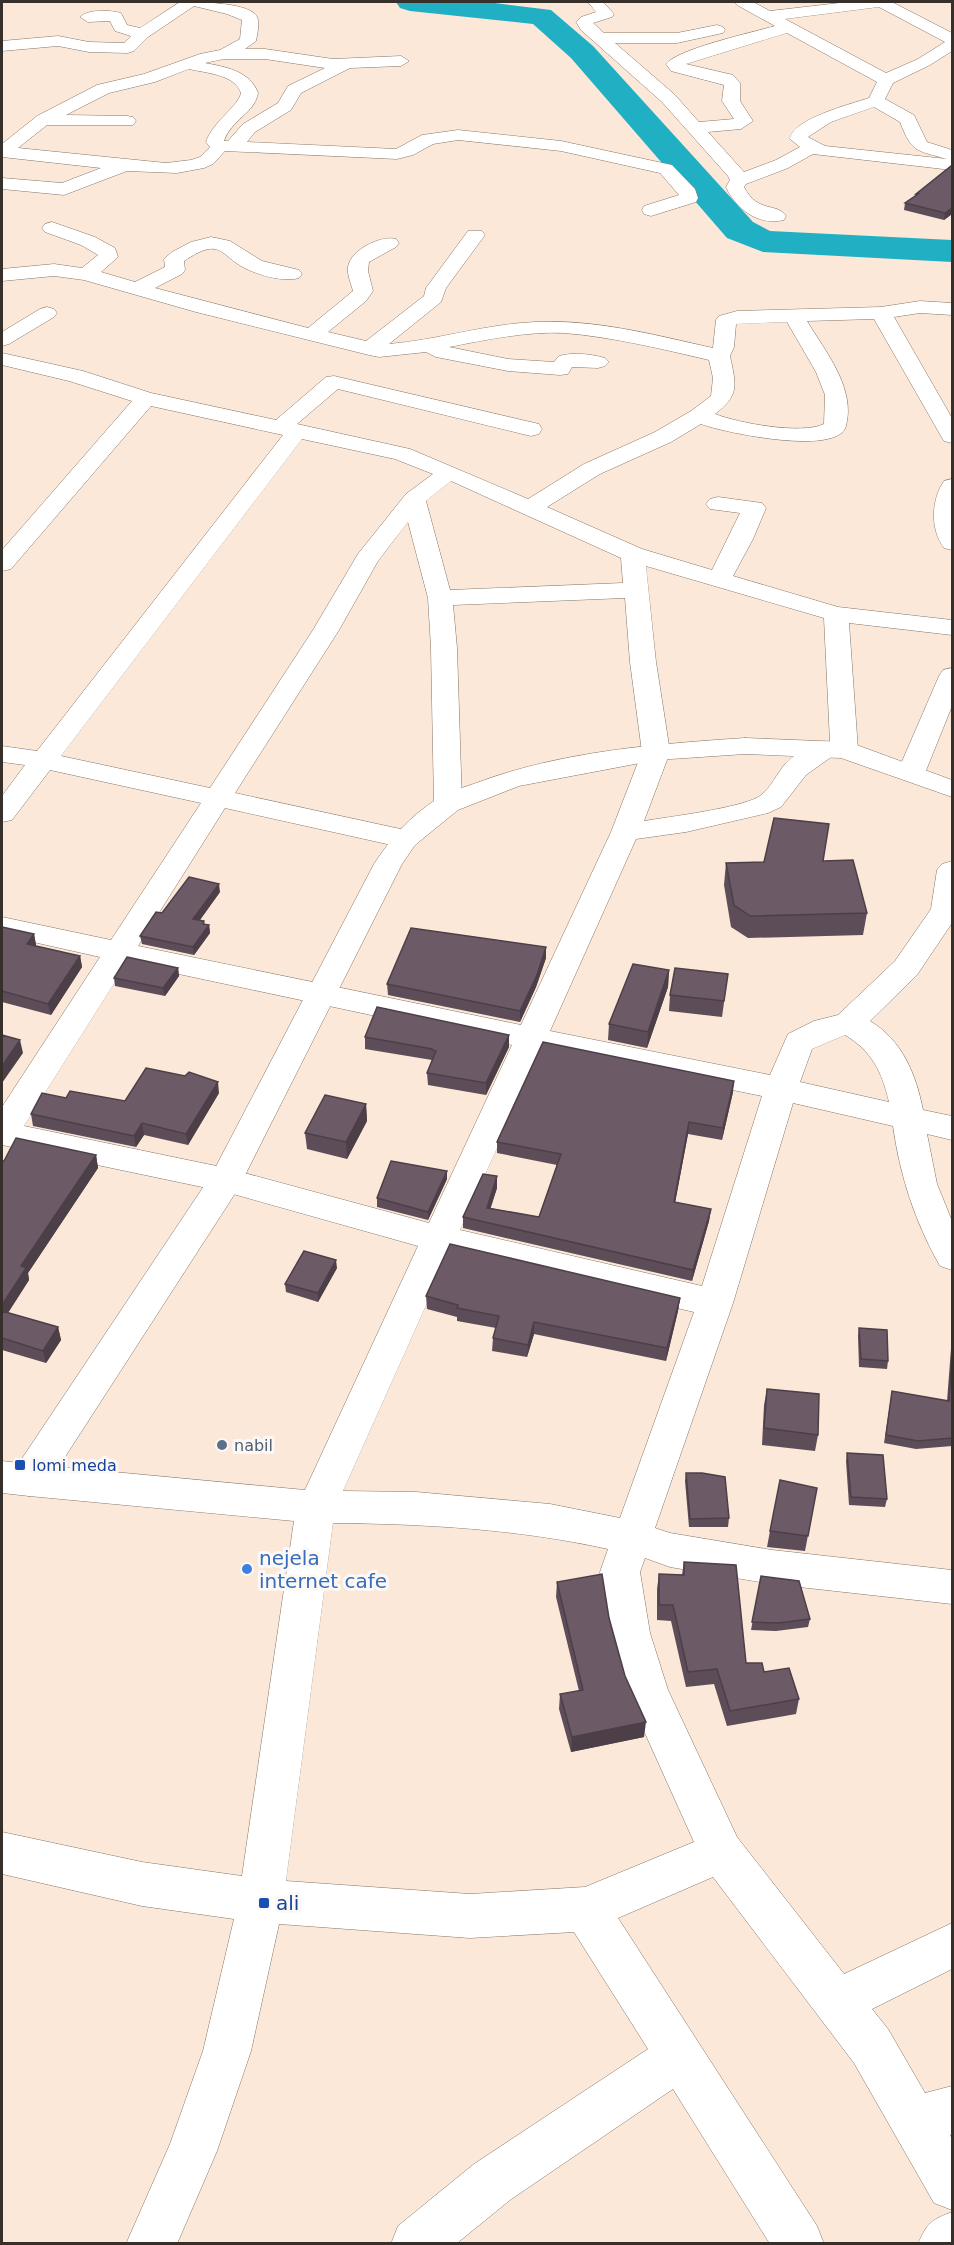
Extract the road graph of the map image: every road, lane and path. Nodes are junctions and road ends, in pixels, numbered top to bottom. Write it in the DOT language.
graph roads {
  1 [pos="190,2"];
  2 [pos="195,2"];
  3 [pos="595,2"];
  4 [pos="741,2"];
  5 [pos="881,2"];
  6 [pos="88,17"];
  7 [pos="772,17"];
  8 [pos="790,27"];
  9 [pos="141,34"];
  10 [pos="599,38"];
  11 [pos="952,39"];
  12 [pos="952,44"];
  13 [pos="2,46"];
  14 [pos="224,54"];
  15 [pos="401,61"];
  16 [pos="185,64"];
  17 [pos="347,64"];
  18 [pos="674,64"];
  19 [pos="634,70"];
  20 [pos="886,80"];
  21 [pos="876,102"];
  22 [pos="43,120"];
  23 [pos="127,121"];
  24 [pos="694,128"];
  25 [pos="227,146"];
  26 [pos="812,147"];
  27 [pos="2,152"];
  28 [pos="952,155"];
  29 [pos="124,165"];
  30 [pos="952,165"];
  31 [pos="2,183"];
  32 [pos="729,188"];
  33 [pos="686,190"];
  34 [pos="651,210"];
  35 [pos="777,216"];
  36 [pos="52,228"];
  37 [pos="475,235"];
  38 [pos="388,243"];
  39 [pos="86,274"];
  40 [pos="292,274"];
  41 [pos="2,275"];
  42 [pos="135,290"];
  43 [pos="952,309"];
  44 [pos="881,312"];
  45 [pos="47,313"];
  46 [pos="794,315"];
  47 [pos="312,334"];
  48 [pos="2,340"];
  49 [pos="418,348"];
  50 [pos="369,349"];
  51 [pos="719,356"];
  52 [pos="2,359"];
  53 [pos="598,362"];
  54 [pos="146,398"];
  55 [pos="699,416"];
  56 [pos="950,423"];
  57 [pos="531,429"];
  58 [pos="288,430"];
  59 [pos="449,472"];
  60 [pos="952,486"];
  61 [pos="414,499"];
  62 [pos="718,504"];
  63 [pos="529,508"];
  64 [pos="952,543"];
  65 [pos="633,554"];
  66 [pos="5,555"];
  67 [pos="720,578"];
  68 [pos="637,590"];
  69 [pos="440,598"];
  70 [pos="836,614"];
  71 [pos="952,627"];
  72 [pos="952,676"];
  73 [pos="835,750"];
  74 [pos="656,752"];
  75 [pos="2,754"];
  76 [pos="44,760"];
  77 [pos="911,773"];
  78 [pos="952,789"];
  79 [pos="218,799"];
  80 [pos="448,804"];
  81 [pos="2,814"];
  82 [pos="625,832"];
  83 [pos="405,839"];
  84 [pos="952,870"];
  85 [pos="2,926"];
  86 [pos="117,952"];
  87 [pos="321,995"];
  88 [pos="849,1023"];
  89 [pos="531,1037"];
  90 [pos="781,1089"];
  91 [pos="907,1116"];
  92 [pos="952,1128"];
  93 [pos="2,1133"];
  94 [pos="226,1180"];
  95 [pos="438,1238"];
  96 [pos="952,1257"];
  97 [pos="715,1303"];
  98 [pos="15,1478"];
  99 [pos="316,1507"];
  100 [pos="632,1537"];
  101 [pos="952,1587"];
  102 [pos="722,1852"];
  103 [pos="2,1853"];
  104 [pos="261,1901"];
  105 [pos="586,1909"];
  106 [pos="952,1945"];
  107 [pos="837,2001"];
  108 [pos="679,2057"];
  109 [pos="934,2115"];
  110 [pos="952,2185"];
  111 [pos="952,2236"];
  112 [pos="151,2244"];
  113 [pos="416,2244"];
  114 [pos="800,2244"];
  115 [pos="944,2244"];
  1 -- 9 [label="street"];
  2 -- 14 [label="street"];
  3 -- 10 [label="street"];
  4 -- 7 [label="street"];
  5 -- 7 [label="street"];
  5 -- 11 [label="street"];
  6 -- 9 [label="street"];
  7 -- 8 [label="street"];
  7 -- 10 [label="street"];
  8 -- 18 [label="street"];
  8 -- 20 [label="street"];
  9 -- 13 [label="street"];
  10 -- 19 [label="street"];
  12 -- 20 [label="street"];
  14 -- 16 [label="street"];
  14 -- 17 [label="street"];
  15 -- 17 [label="street"];
  16 -- 22 [label="street"];
  16 -- 25 [label="street"];
  17 -- 25 [label="street"];
  18 -- 19 [label="street"];
  18 -- 24 [label="street"];
  19 -- 24 [label="street"];
  20 -- 21 [label="street"];
  21 -- 26 [label="street"];
  21 -- 28 [label="street"];
  22 -- 23 [label="street"];
  22 -- 27 [label="street"];
  24 -- 32 [label="street"];
  25 -- 29 [label="street"];
  25 -- 33 [label="street"];
  26 -- 30 [label="street"];
  26 -- 32 [label="street"];
  27 -- 29 [label="street"];
  29 -- 31 [label="street"];
  32 -- 33 [label="street"];
  32 -- 35 [label="street"];
  33 -- 34 [label="street"];
  36 -- 39 [label="street"];
  37 -- 50 [label="street"];
  38 -- 47 [label="street"];
  39 -- 41 [label="street"];
  39 -- 42 [label="street"];
  40 -- 42 [label="street"];
  42 -- 47 [label="street"];
  43 -- 44 [label="street"];
  44 -- 46 [label="street"];
  44 -- 56 [label="street"];
  45 -- 48 [label="street"];
  46 -- 51 [label="street"];
  46 -- 55 [label="street"];
  47 -- 50 [label="street"];
  49 -- 50 [label="street"];
  49 -- 51 [label="street"];
  49 -- 53 [label="street"];
  51 -- 55 [label="street"];
  52 -- 54 [label="street"];
  54 -- 58 [label="street"];
  54 -- 66 [label="street"];
  55 -- 63 [label="street"];
  57 -- 58 [label="street"];
  58 -- 59 [label="street"];
  58 -- 76 [label="street"];
  59 -- 61 [label="street"];
  59 -- 63 [label="street"];
  60 -- 64 [label="street"];
  61 -- 69 [label="street"];
  61 -- 79 [label="street"];
  62 -- 67 [label="street"];
  63 -- 65 [label="street"];
  65 -- 67 [label="street"];
  65 -- 68 [label="street"];
  67 -- 70 [label="street"];
  68 -- 69 [label="street"];
  68 -- 74 [label="street"];
  69 -- 80 [label="street"];
  70 -- 71 [label="street"];
  70 -- 73 [label="street"];
  72 -- 77 [label="street"];
  73 -- 74 [label="street"];
  73 -- 77 [label="street"];
  73 -- 82 [label="street"];
  74 -- 80 [label="street"];
  74 -- 82 [label="street"];
  75 -- 76 [label="street"];
  76 -- 79 [label="street"];
  76 -- 81 [label="street"];
  77 -- 78 [label="street"];
  79 -- 83 [label="street"];
  79 -- 86 [label="street"];
  80 -- 83 [label="street"];
  82 -- 89 [label="street"];
  83 -- 87 [label="street"];
  84 -- 88 [label="street"];
  85 -- 86 [label="street"];
  86 -- 87 [label="street"];
  86 -- 93 [label="street"];
  87 -- 89 [label="street"];
  87 -- 94 [label="street"];
  88 -- 90 [label="street"];
  88 -- 91 [label="street"];
  89 -- 90 [label="street"];
  89 -- 95 [label="street"];
  90 -- 91 [label="street"];
  90 -- 97 [label="street"];
  91 -- 92 [label="street"];
  91 -- 96 [label="street"];
  93 -- 94 [label="street"];
  94 -- 95 [label="street"];
  94 -- 98 [label="street"];
  95 -- 97 [label="street"];
  95 -- 99 [label="street"];
  97 -- 100 [label="street"];
  98 -- 99 [label="street"];
  99 -- 100 [label="street"];
  99 -- 104 [label="street"];
  100 -- 101 [label="street"];
  100 -- 102 [label="street"];
  102 -- 105 [label="street"];
  102 -- 107 [label="street"];
  103 -- 104 [label="street"];
  104 -- 105 [label="street"];
  104 -- 112 [label="street"];
  105 -- 108 [label="street"];
  106 -- 107 [label="street"];
  107 -- 109 [label="street"];
  108 -- 113 [label="street"];
  108 -- 114 [label="street"];
  109 -- 110 [label="street"];
  111 -- 115 [label="street"];
}
